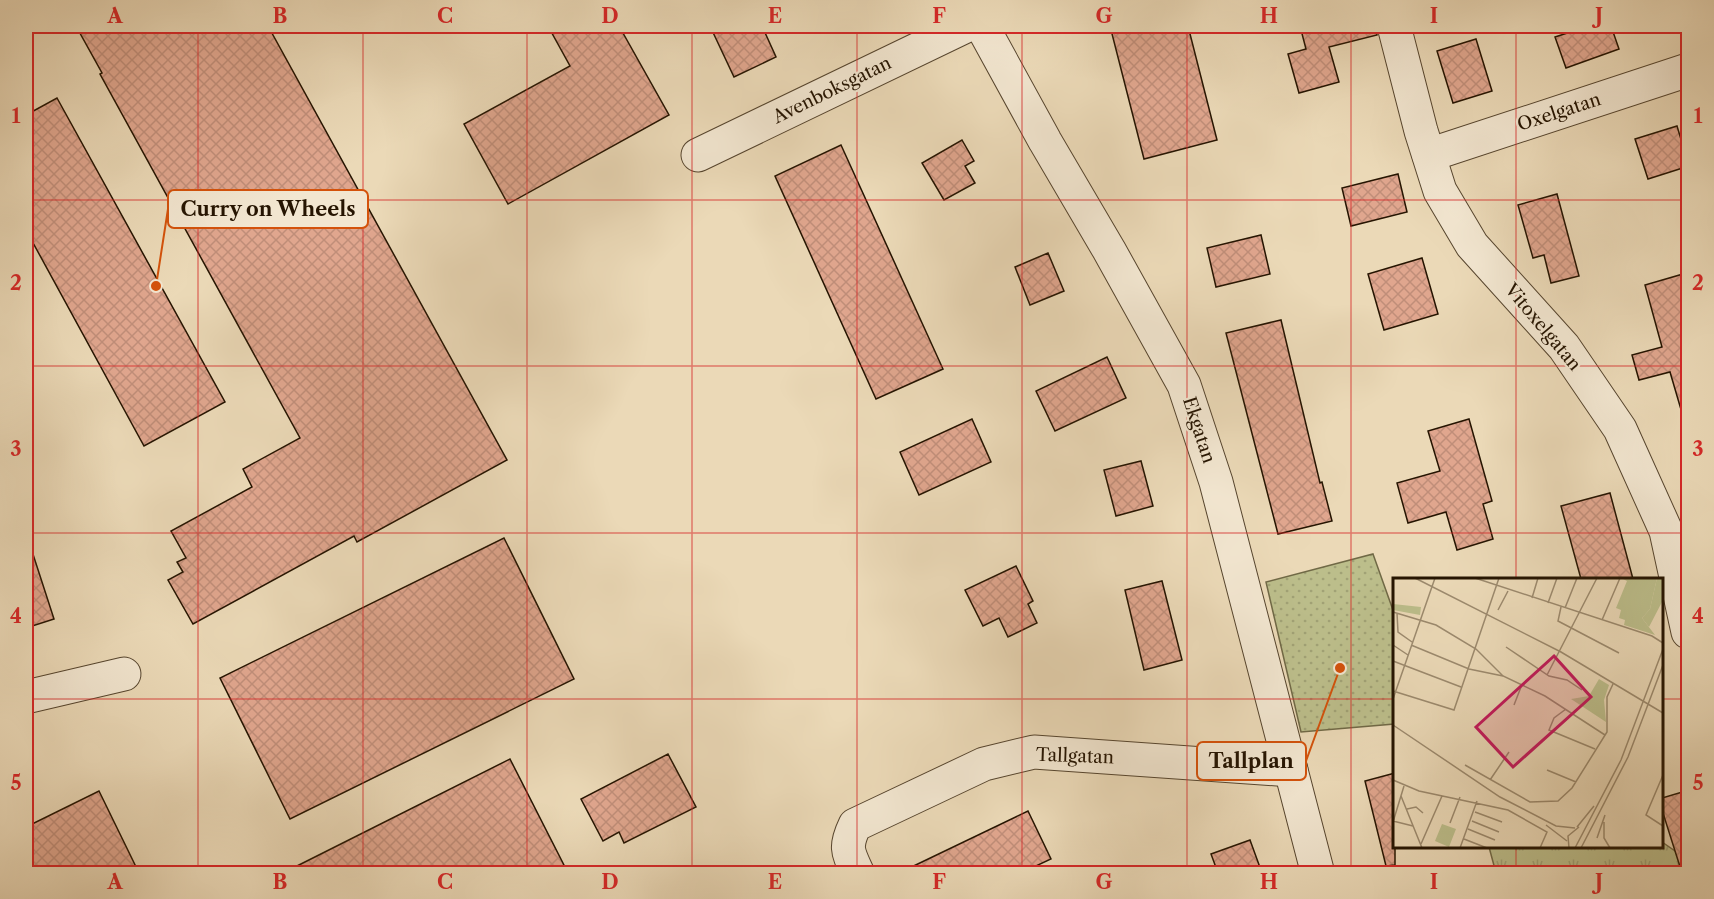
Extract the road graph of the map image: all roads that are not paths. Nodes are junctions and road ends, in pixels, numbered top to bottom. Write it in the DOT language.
graph roads {
  1 [pos="966,26"];
  2 [pos="982,26"];
  3 [pos="1394,26"];
  4 [pos="1689,70"];
  5 [pos="698,155"];
  6 [pos="1429,155"];
  7 [pos="1689,632"];
  8 [pos="123,674"];
  9 [pos="26,697"];
  10 [pos="1291,770"];
  11 [pos="858,873"];
  12 [pos="1318,873"];
  1 -- 5 [label="street, Avenboksgatan"];
  2 -- 10 [label="street, Ekgatan"];
  3 -- 6 [label="street, Vitoxelgatan"];
  4 -- 6 [label="street, Oxelgatan"];
  6 -- 7 [label="street, Vitoxelgatan"];
  8 -- 9 [label="street"];
  10 -- 11 [label="street, Tallgatan"];
  10 -- 12 [label="street, Ekgatan"];
}
